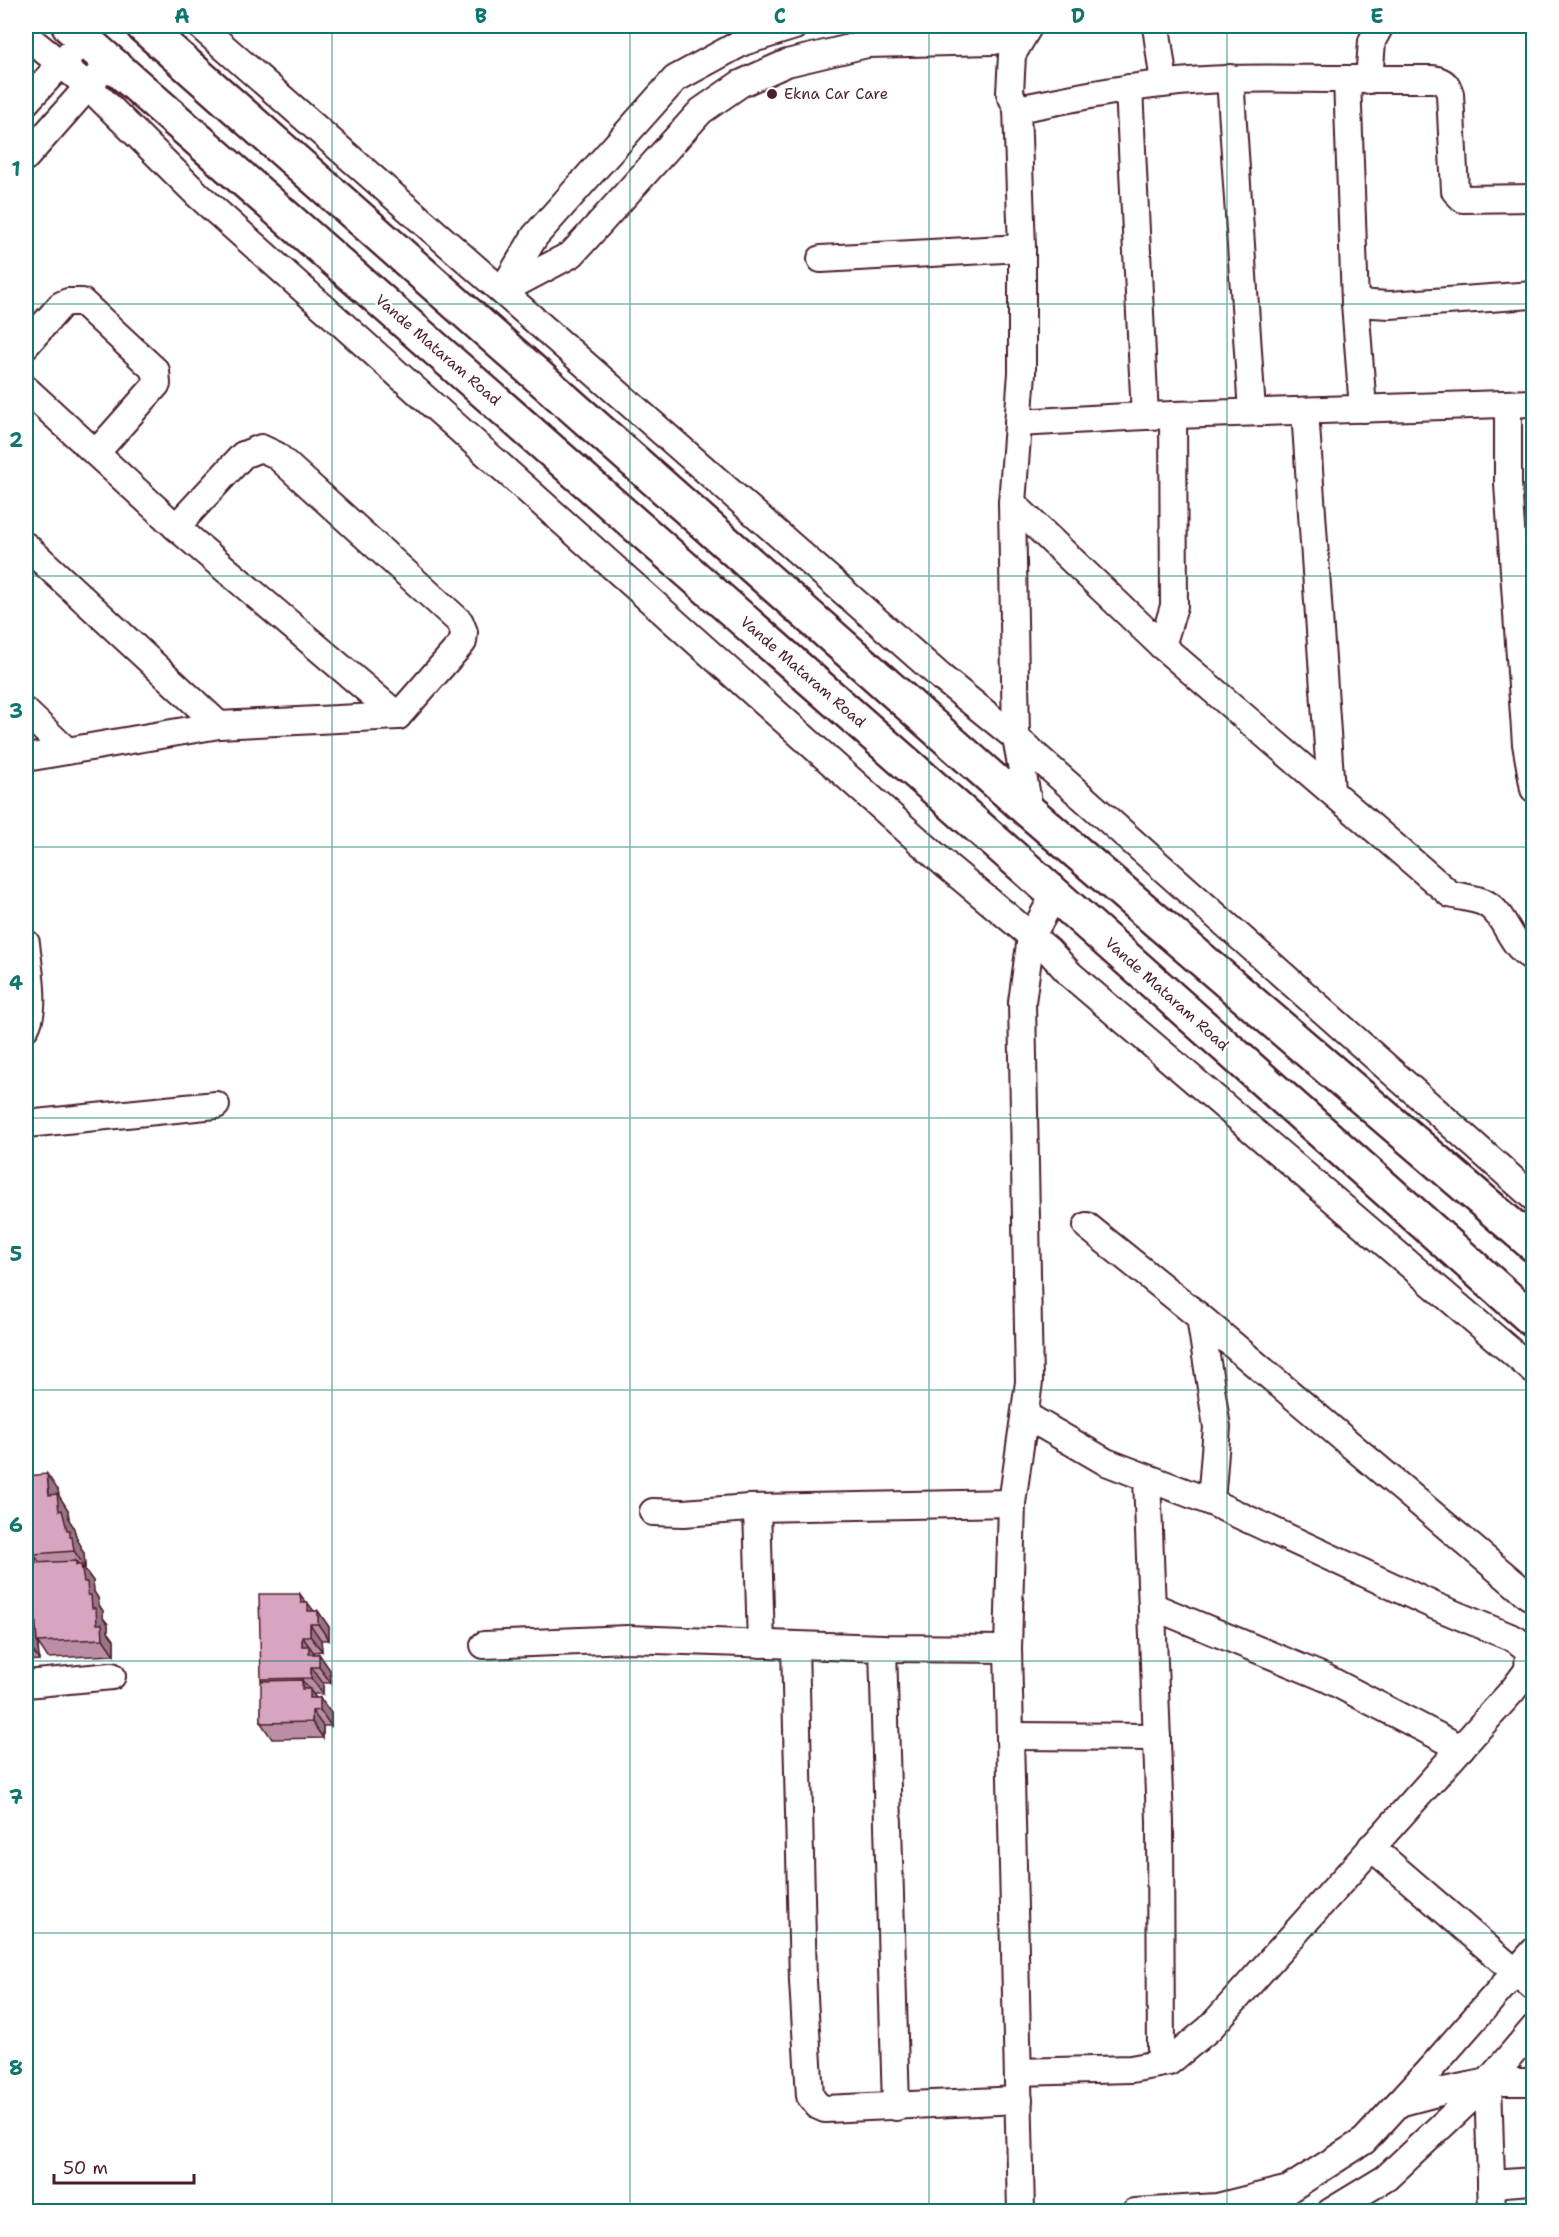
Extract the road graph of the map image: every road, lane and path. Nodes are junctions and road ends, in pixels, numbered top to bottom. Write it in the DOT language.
graph roads {
  1 [pos="143,26"];
  2 [pos="200,26"];
  3 [pos="795,26"];
  4 [pos="1017,26"];
  5 [pos="1029,26"];
  6 [pos="1156,26"];
  7 [pos="1380,26"];
  8 [pos="77,32"];
  9 [pos="26,36"];
  10 [pos="111,62"];
  11 [pos="60,65"];
  12 [pos="1230,78"];
  13 [pos="1358,80"];
  14 [pos="1164,83"];
  15 [pos="88,86"];
  16 [pos="1129,88"];
  17 [pos="26,102"];
  18 [pos="1017,110"];
  19 [pos="26,157"];
  20 [pos="1533,198"];
  21 [pos="1022,248"];
  22 [pos="821,259"];
  23 [pos="502,291"];
  24 [pos="1533,296"];
  25 [pos="1355,303"];
  26 [pos="26,345"];
  27 [pos="26,389"];
  28 [pos="1521,404"];
  29 [pos="1363,409"];
  30 [pos="1305,411"];
  31 [pos="1252,412"];
  32 [pos="1173,415"];
  33 [pos="1145,416"];
  34 [pos="1018,423"];
  35 [pos="96,453"];
  36 [pos="1012,503"];
  37 [pos="176,527"];
  38 [pos="26,546"];
  39 [pos="1162,646"];
  40 [pos="26,712"];
  41 [pos="398,716"];
  42 [pos="219,725"];
  43 [pos="1016,738"];
  44 [pos="67,751"];
  45 [pos="26,758"];
  46 [pos="1533,789"];
  47 [pos="1331,791"];
  48 [pos="1030,812"];
  49 [pos="1055,894"];
  50 [pos="1031,937"];
  51 [pos="26,943"];
  52 [pos="1533,958"];
  53 [pos="26,1027"];
  54 [pos="216,1105"];
  55 [pos="26,1124"];
  56 [pos="1533,1198"];
  57 [pos="1088,1226"];
  58 [pos="1533,1245"];
  59 [pos="1200,1317"];
  60 [pos="1533,1321"];
  61 [pos="1533,1371"];
  62 [pos="1025,1415"];
  63 [pos="1147,1478"];
  64 [pos="1211,1502"];
  65 [pos="1012,1503"];
  66 [pos="757,1508"];
  67 [pos="653,1512"];
  68 [pos="1529,1596"];
  69 [pos="1152,1606"];
  70 [pos="761,1644"];
  71 [pos="484,1645"];
  72 [pos="795,1645"];
  73 [pos="883,1648"];
  74 [pos="1008,1649"];
  75 [pos="112,1676"];
  76 [pos="26,1684"];
  77 [pos="1010,1736"];
  78 [pos="1157,1737"];
  79 [pos="1461,1748"];
  80 [pos="1371,1847"];
  81 [pos="1533,1951"];
  82 [pos="1524,1980"];
  83 [pos="1533,2028"];
  84 [pos="1161,2063"];
  85 [pos="1018,2072"];
  86 [pos="1488,2082"];
  87 [pos="1533,2082"];
  88 [pos="1019,2100"];
  89 [pos="1399,2103"];
  90 [pos="896,2107"];
  91 [pos="1533,2181"];
  92 [pos="1491,2184"];
  93 [pos="1021,2211"];
  94 [pos="1135,2211"];
  95 [pos="1330,2211"];
  96 [pos="1492,2211"];
  1 -- 48 [label="main road"];
  2 -- 23 [label="street"];
  3 -- 23 [label="street"];
  4 -- 23 [label="street"];
  5 -- 18 [label="street"];
  6 -- 14 [label="street"];
  7 -- 13 [label="street"];
  8 -- 10 [label="main road, Vande Mataram Road"];
  8 -- 11 [label="street"];
  9 -- 11 [label="street"];
  10 -- 15 [label="street"];
  10 -- 49 [label="main road, Vande Mataram Road"];
  11 -- 15 [label="street"];
  11 -- 17 [label="street"];
  12 -- 13 [label="street"];
  12 -- 14 [label="street"];
  12 -- 31 [label="street"];
  13 -- 20 [label="street"];
  13 -- 25 [label="street"];
  14 -- 16 [label="street"];
  15 -- 19 [label="street"];
  15 -- 50 [label="street"];
  16 -- 18 [label="street"];
  16 -- 33 [label="street"];
  18 -- 21 [label="street"];
  21 -- 22 [label="street"];
  21 -- 34 [label="street"];
  23 -- 43 [label="street"];
  24 -- 25 [label="street"];
  25 -- 29 [label="street"];
  26 -- 35 [label="street"];
  27 -- 35 [label="street"];
  28 -- 29 [label="street"];
  28 -- 46 [label="street"];
  29 -- 30 [label="street"];
  30 -- 31 [label="street"];
  30 -- 47 [label="street"];
  31 -- 32 [label="street"];
  32 -- 33 [label="street"];
  32 -- 39 [label="street"];
  33 -- 34 [label="street"];
  34 -- 36 [label="street"];
  35 -- 37 [label="street"];
  36 -- 39 [label="street"];
  36 -- 43 [label="street"];
  37 -- 41 [label="street"];
  37 -- 41 [label="street"];
  38 -- 42 [label="street"];
  39 -- 47 [label="street"];
  40 -- 44 [label="street"];
  41 -- 42 [label="street"];
  42 -- 44 [label="street"];
  43 -- 48 [label="street"];
  43 -- 56 [label="street"];
  44 -- 45 [label="street"];
  47 -- 52 [label="street"];
  48 -- 58 [label="main road"];
  49 -- 50 [label="street"];
  49 -- 60 [label="main road, Vande Mataram Road"];
  50 -- 61 [label="street"];
  50 -- 62 [label="street"];
  51 -- 53 [label="street"];
  54 -- 55 [label="street"];
  57 -- 59 [label="street"];
  59 -- 64 [label="street"];
  59 -- 68 [label="street"];
  62 -- 63 [label="street"];
  62 -- 65 [label="street"];
  63 -- 64 [label="street"];
  63 -- 69 [label="street"];
  64 -- 79 [label="street"];
  65 -- 66 [label="street"];
  65 -- 74 [label="street"];
  66 -- 67 [label="street"];
  66 -- 70 [label="street"];
  69 -- 78 [label="street"];
  69 -- 79 [label="street"];
  70 -- 71 [label="street"];
  70 -- 72 [label="street"];
  72 -- 73 [label="street"];
  72 -- 90 [label="street"];
  73 -- 74 [label="street"];
  73 -- 90 [label="street"];
  74 -- 77 [label="street"];
  75 -- 76 [label="street"];
  77 -- 78 [label="street"];
  77 -- 85 [label="street"];
  78 -- 84 [label="street"];
  79 -- 80 [label="street"];
  80 -- 82 [label="street"];
  80 -- 84 [label="street"];
  81 -- 82 [label="street"];
  82 -- 89 [label="street"];
  83 -- 86 [label="street"];
  84 -- 85 [label="street"];
  85 -- 88 [label="street"];
  86 -- 87 [label="street"];
  86 -- 89 [label="street"];
  86 -- 92 [label="street"];
  86 -- 95 [label="street"];
  88 -- 90 [label="street"];
  88 -- 93 [label="street"];
  89 -- 94 [label="street"];
  91 -- 92 [label="street"];
  92 -- 96 [label="street"];
}
